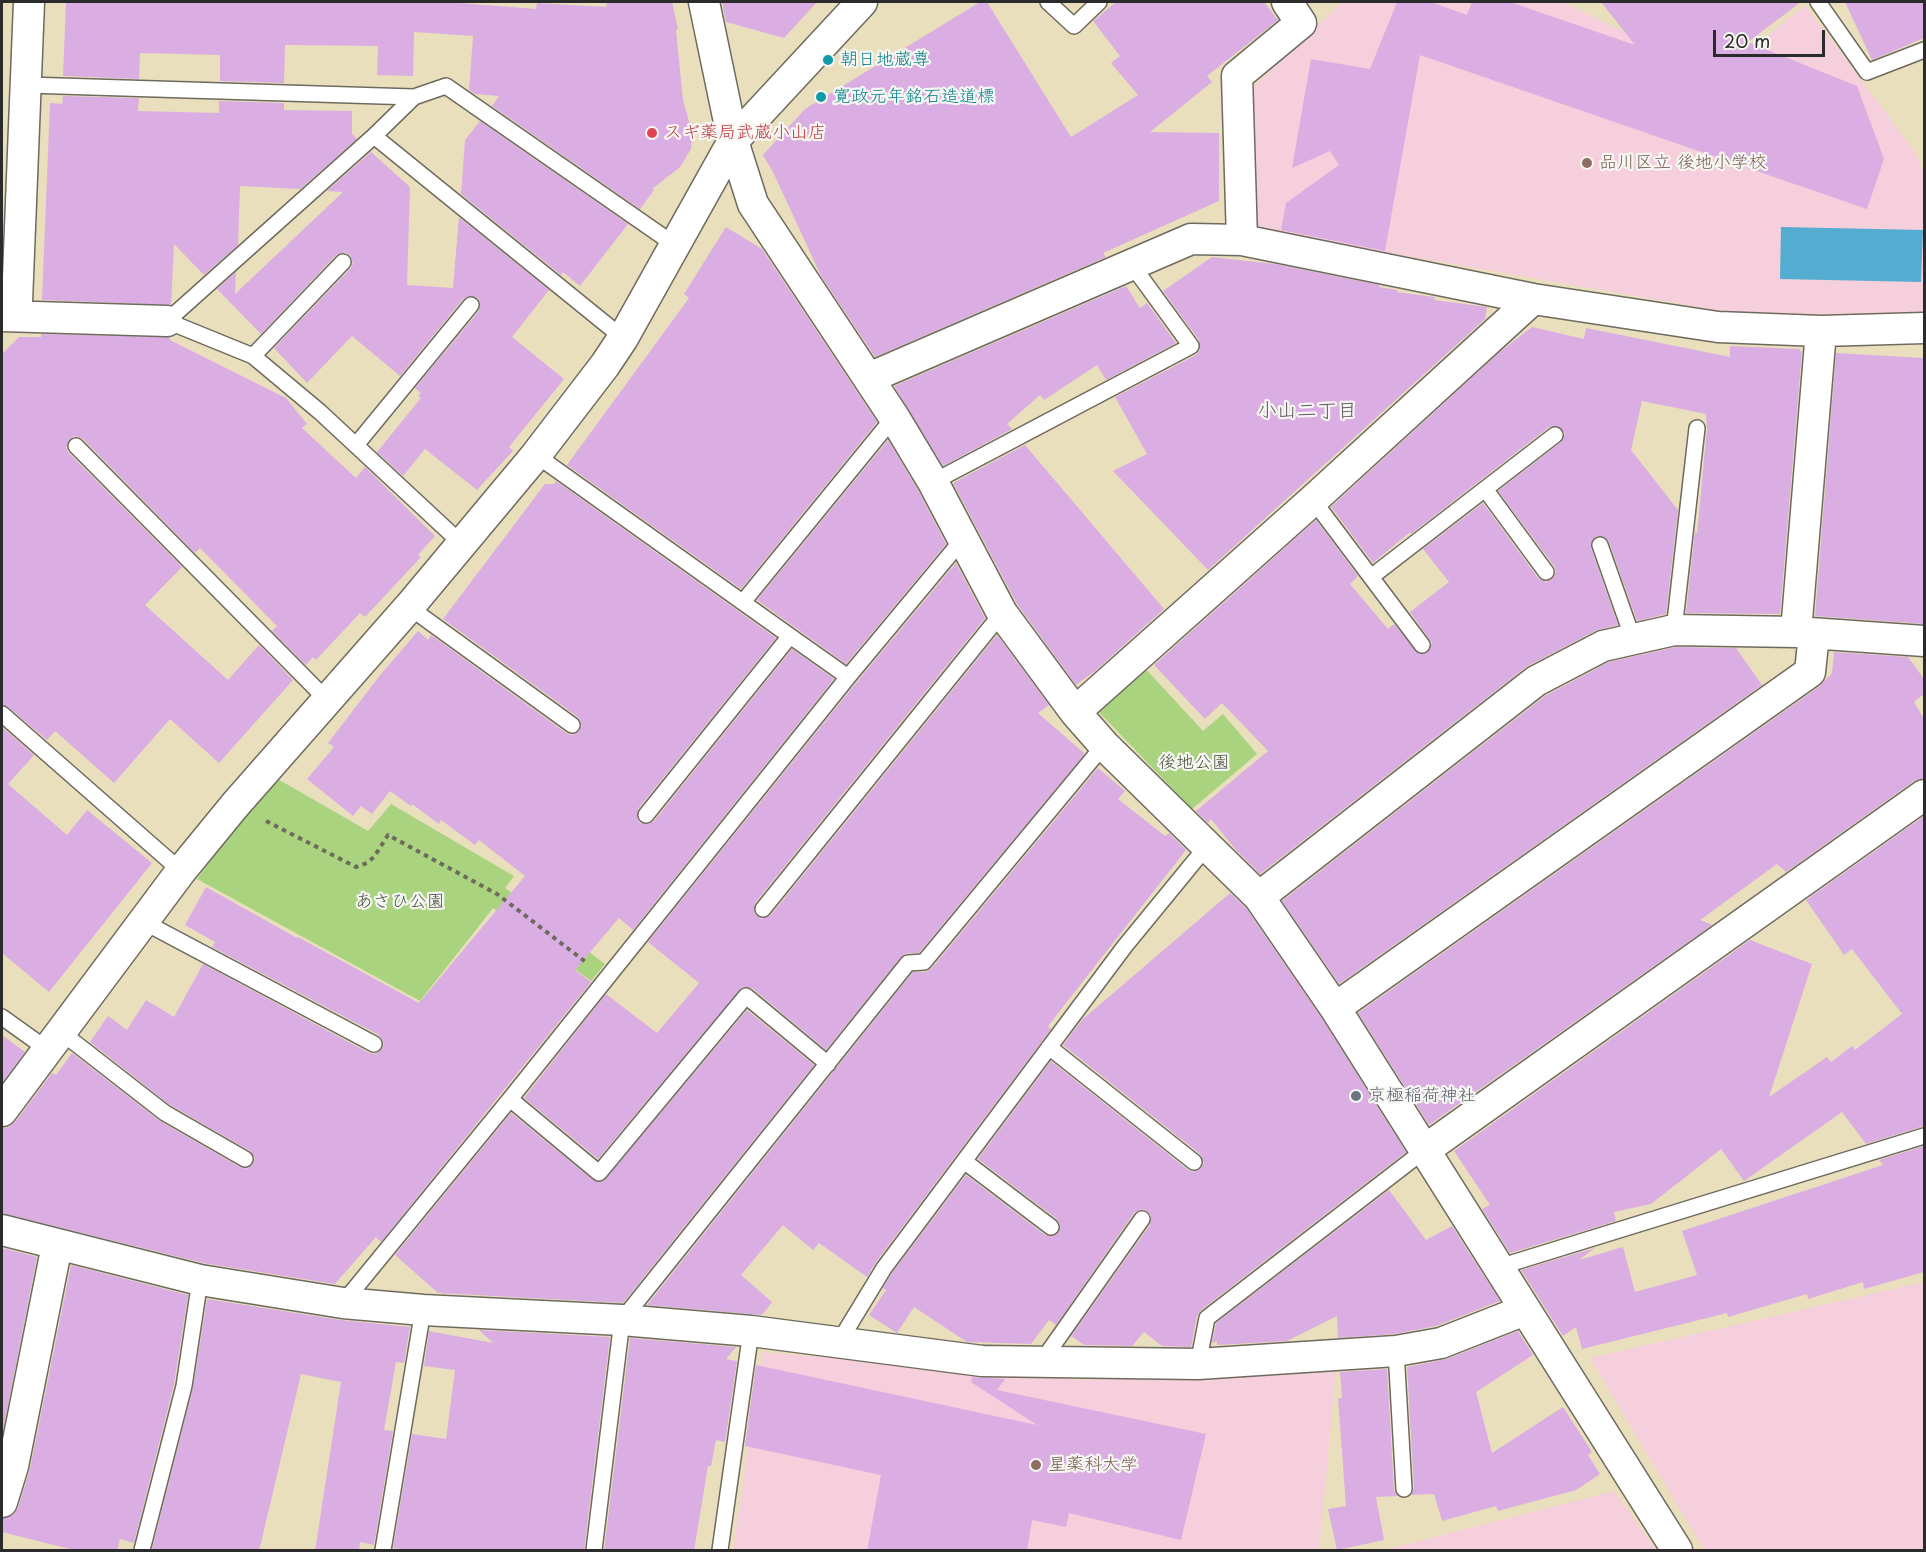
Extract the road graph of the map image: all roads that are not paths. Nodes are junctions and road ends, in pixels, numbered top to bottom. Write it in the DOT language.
graph roads {
  1 [pos="29,2"];
  2 [pos="704,2"];
  3 [pos="862,2"];
  4 [pos="1048,2"];
  5 [pos="1099,2"];
  6 [pos="1287,2"];
  7 [pos="1818,2"];
  8 [pos="1924,50"];
  9 [pos="27,85"];
  10 [pos="414,97"];
  11 [pos="374,136"];
  12 [pos="733,141"];
  13 [pos="1242,240"];
  14 [pos="675,245"];
  15 [pos="343,262"];
  16 [pos="1132,265"];
  17 [pos="1533,299"];
  18 [pos="471,304"];
  19 [pos="6,321"];
  20 [pos="167,321"];
  21 [pos="1924,328"];
  22 [pos="1821,331"];
  23 [pos="623,338"];
  24 [pos="253,356"];
  25 [pos="869,378"];
  26 [pos="894,417"];
  27 [pos="1697,428"];
  28 [pos="1555,435"];
  29 [pos="356,445"];
  30 [pos="76,446"];
  31 [pos="536,455"];
  32 [pos="933,482"];
  33 [pos="1485,489"];
  34 [pos="1313,500"];
  35 [pos="962,540"];
  36 [pos="462,544"];
  37 [pos="1600,545"];
  38 [pos="1546,572"];
  39 [pos="1371,577"];
  40 [pos="743,602"];
  41 [pos="409,607"];
  42 [pos="1002,613"];
  43 [pos="1674,630"];
  44 [pos="1805,633"];
  45 [pos="790,636"];
  46 [pos="1633,639"];
  47 [pos="1924,641"];
  48 [pos="1422,645"];
  49 [pos="848,677"];
  50 [pos="327,700"];
  51 [pos="1075,712"];
  52 [pos="2,714"];
  53 [pos="572,725"];
  54 [pos="1104,746"];
  55 [pos="1924,795"];
  56 [pos="646,815"];
  57 [pos="1207,846"];
  58 [pos="181,871"];
  59 [pos="1259,897"];
  60 [pos="764,909"];
  61 [pos="144,922"];
  62 [pos="1335,1008"];
  63 [pos="2,1017"];
  64 [pos="55,1041"];
  65 [pos="374,1044"];
  66 [pos="1050,1047"];
  67 [pos="828,1064"];
  68 [pos="510,1099"];
  69 [pos="2,1111"];
  70 [pos="1924,1136"];
  71 [pos="1426,1149"];
  72 [pos="245,1159"];
  73 [pos="964,1161"];
  74 [pos="1194,1162"];
  75 [pos="1142,1219"];
  76 [pos="1051,1227"];
  77 [pos="2,1230"];
  78 [pos="57,1245"];
  79 [pos="1499,1267"];
  80 [pos="200,1280"];
  81 [pos="343,1303"];
  82 [pos="423,1310"];
  83 [pos="1525,1310"];
  84 [pos="622,1320"];
  85 [pos="751,1332"];
  86 [pos="839,1342"];
  87 [pos="1396,1351"];
  88 [pos="1042,1361"];
  89 [pos="1198,1364"];
  90 [pos="1404,1489"];
  91 [pos="2,1502"];
  92 [pos="1670,1545"];
  93 [pos="142,1551"];
  94 [pos="384,1551"];
  95 [pos="594,1551"];
  96 [pos="720,1551"];
  1 -- 9 [label="street"];
  2 -- 12 [label="street"];
  3 -- 12 [label="street"];
  4 -- 5 [label="lane"];
  6 -- 13 [label="street"];
  7 -- 8 [label="lane"];
  9 -- 10 [label="lane"];
  9 -- 19 [label="street"];
  10 -- 11 [label="lane"];
  10 -- 14 [label="lane"];
  11 -- 20 [label="lane"];
  11 -- 23 [label="lane"];
  12 -- 14 [label="street"];
  12 -- 25 [label="street"];
  13 -- 16 [label="street"];
  13 -- 17 [label="street"];
  14 -- 23 [label="street"];
  15 -- 24 [label="lane"];
  16 -- 25 [label="street"];
  16 -- 32 [label="lane"];
  17 -- 22 [label="street"];
  17 -- 34 [label="street"];
  18 -- 29 [label="lane"];
  19 -- 20 [label="street"];
  20 -- 24 [label="lane"];
  21 -- 22 [label="street"];
  22 -- 44 [label="street"];
  23 -- 31 [label="street"];
  24 -- 29 [label="lane"];
  25 -- 26 [label="street"];
  26 -- 32 [label="street"];
  26 -- 40 [label="lane"];
  27 -- 43 [label="lane"];
  28 -- 33 [label="lane"];
  29 -- 36 [label="lane"];
  30 -- 50 [label="lane"];
  31 -- 36 [label="street"];
  31 -- 40 [label="lane"];
  32 -- 35 [label="street"];
  33 -- 38 [label="lane"];
  33 -- 39 [label="lane"];
  34 -- 39 [label="lane"];
  34 -- 51 [label="street"];
  35 -- 42 [label="street"];
  35 -- 49 [label="lane"];
  36 -- 41 [label="street"];
  37 -- 46 [label="lane"];
  39 -- 48 [label="lane"];
  40 -- 45 [label="lane"];
  41 -- 50 [label="street"];
  41 -- 53 [label="lane"];
  42 -- 51 [label="street"];
  42 -- 60 [label="lane"];
  43 -- 44 [label="street"];
  43 -- 46 [label="street"];
  44 -- 47 [label="street"];
  44 -- 62 [label="street"];
  45 -- 49 [label="lane"];
  45 -- 56 [label="lane"];
  46 -- 59 [label="street"];
  49 -- 68 [label="lane"];
  50 -- 58 [label="street"];
  51 -- 54 [label="street"];
  52 -- 58 [label="lane"];
  54 -- 57 [label="street"];
  54 -- 67 [label="lane"];
  55 -- 71 [label="street"];
  57 -- 59 [label="street"];
  57 -- 66 [label="lane"];
  58 -- 61 [label="street"];
  59 -- 62 [label="street"];
  61 -- 64 [label="street"];
  61 -- 65 [label="lane"];
  62 -- 71 [label="street"];
  63 -- 64 [label="lane"];
  64 -- 69 [label="street"];
  64 -- 72 [label="lane"];
  66 -- 73 [label="lane"];
  66 -- 74 [label="lane"];
  67 -- 68 [label="lane"];
  67 -- 84 [label="lane"];
  68 -- 81 [label="lane"];
  70 -- 79 [label="lane"];
  71 -- 79 [label="street"];
  71 -- 89 [label="lane"];
  73 -- 76 [label="lane"];
  73 -- 86 [label="lane"];
  75 -- 88 [label="lane"];
  77 -- 78 [label="street"];
  78 -- 80 [label="street"];
  78 -- 91 [label="street"];
  79 -- 83 [label="street"];
  80 -- 81 [label="street"];
  80 -- 93 [label="lane"];
  81 -- 82 [label="street"];
  82 -- 84 [label="street"];
  82 -- 94 [label="lane"];
  83 -- 87 [label="street"];
  83 -- 92 [label="street"];
  84 -- 85 [label="street"];
  84 -- 95 [label="lane"];
  85 -- 86 [label="street"];
  85 -- 96 [label="lane"];
  86 -- 88 [label="street"];
  87 -- 89 [label="street"];
  87 -- 90 [label="lane"];
  88 -- 89 [label="street"];
}
